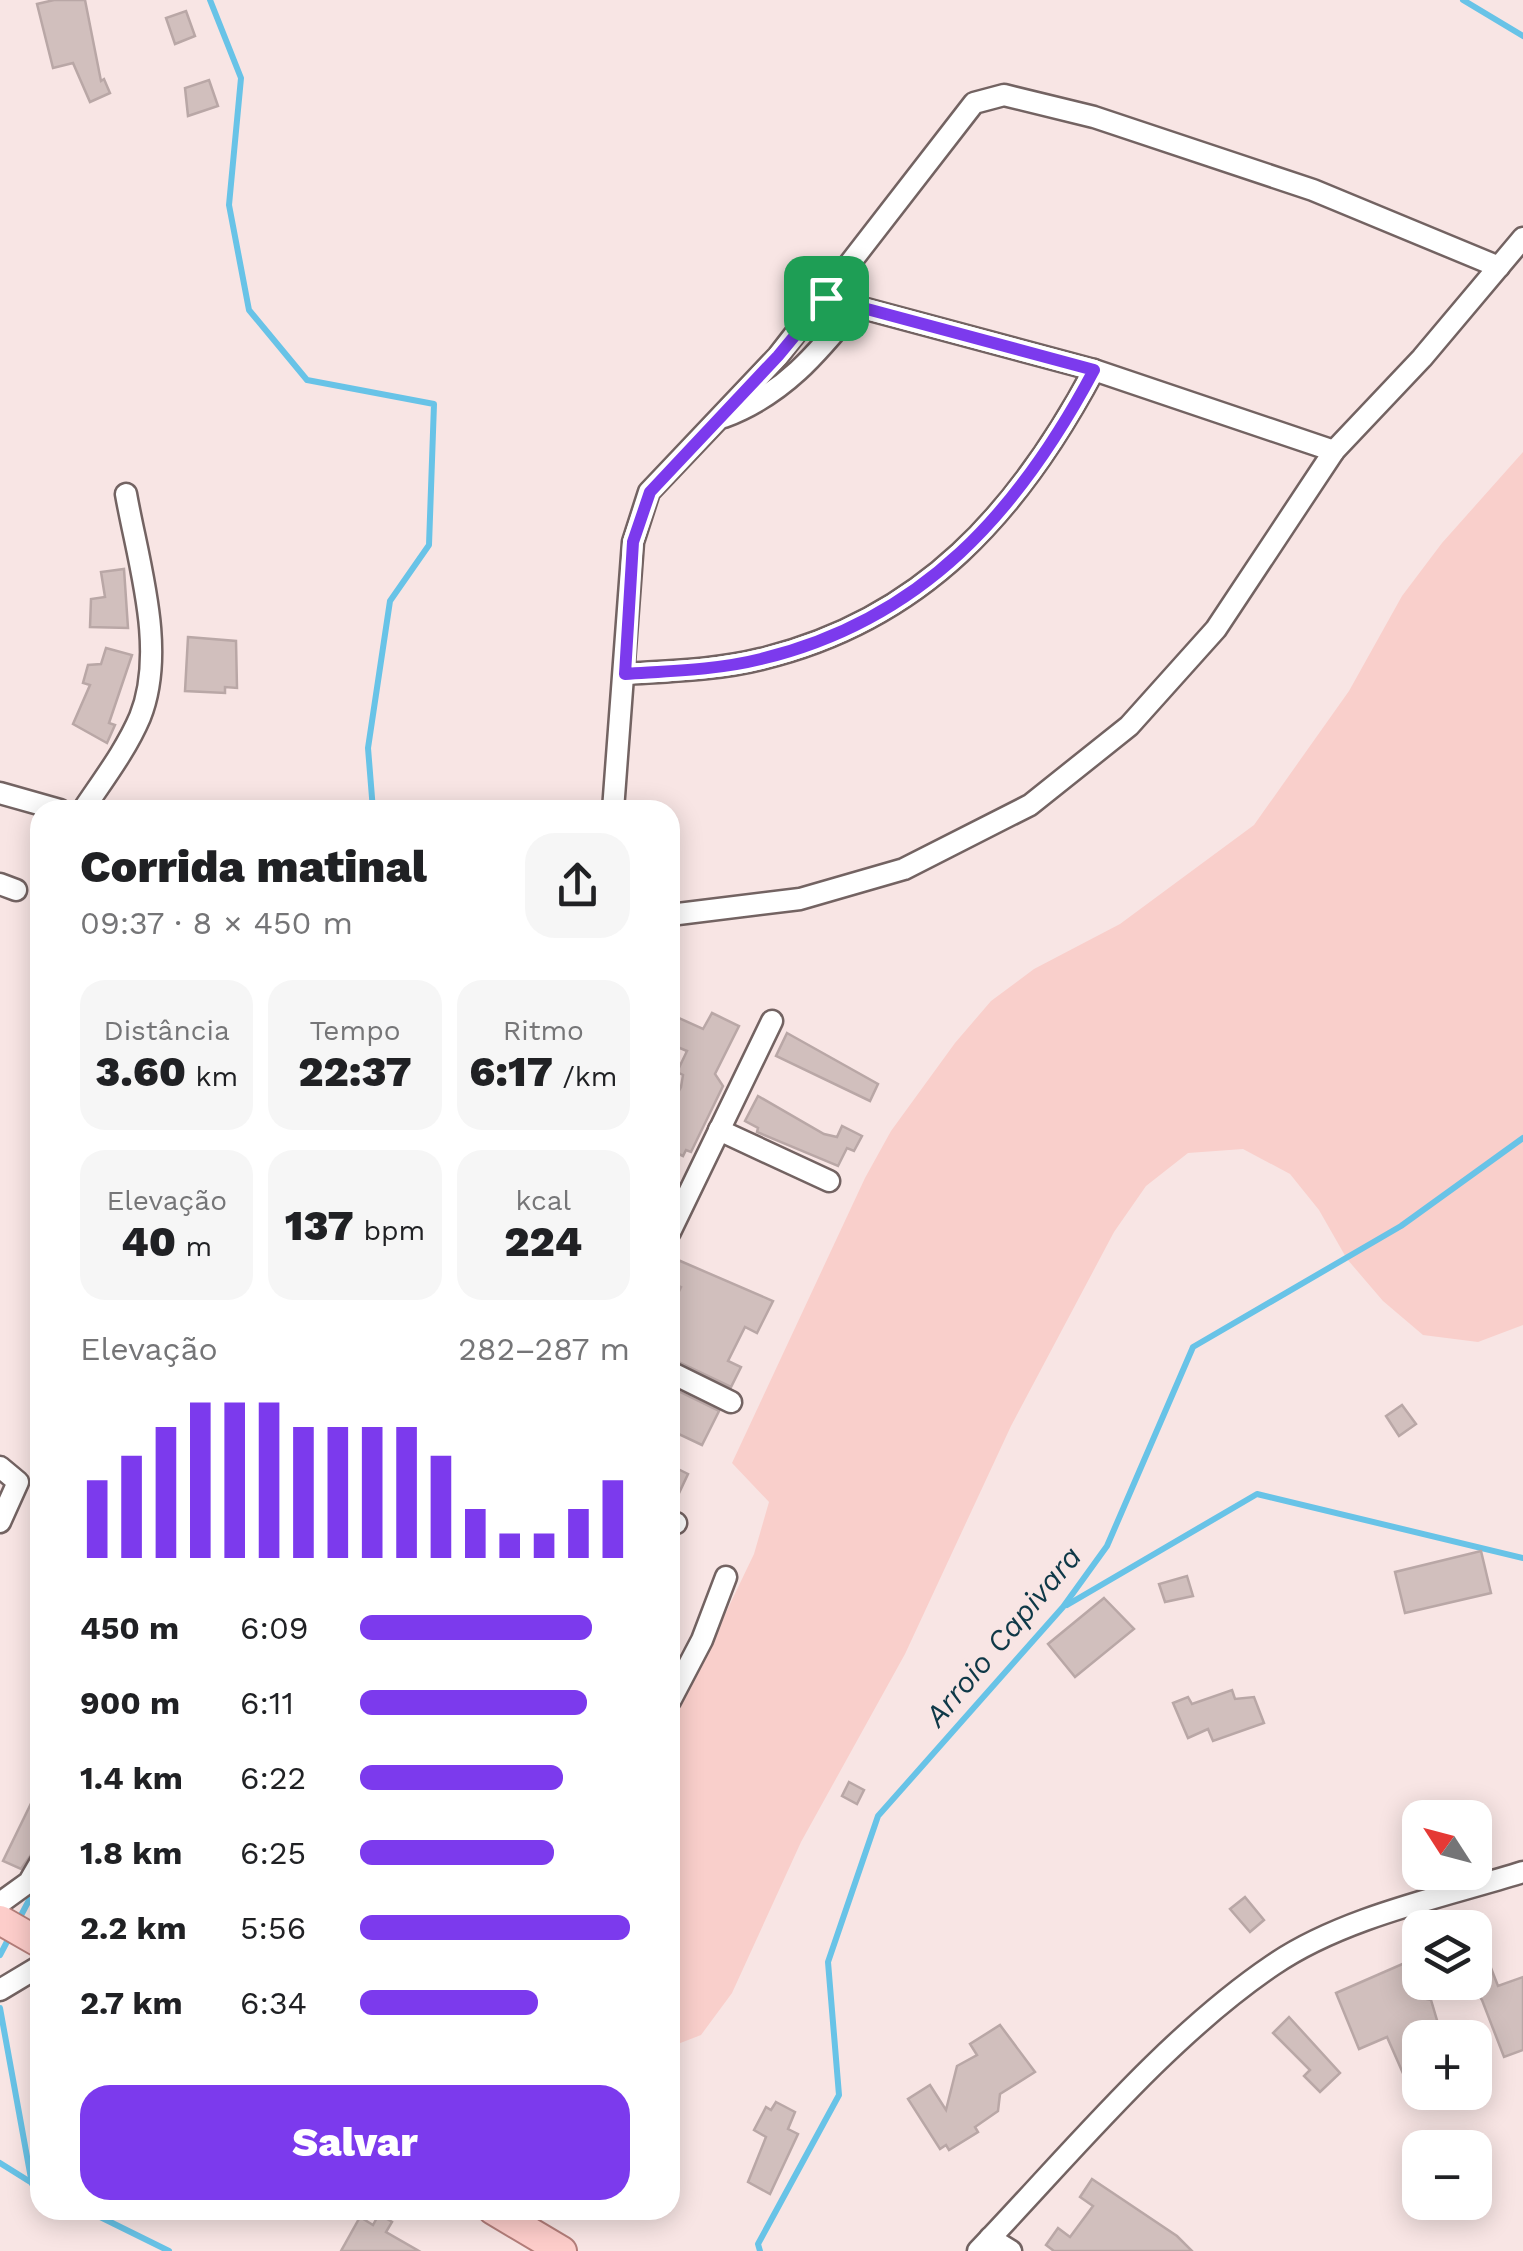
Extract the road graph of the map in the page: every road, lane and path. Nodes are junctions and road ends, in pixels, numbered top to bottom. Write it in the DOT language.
graph roads {
  1 [pos="1523,238"];
  2 [pos="1500,267"];
  3 [pos="826,298"];
  4 [pos="858,305"];
  5 [pos="1094,370"];
  6 [pos="717,420"];
  7 [pos="1334,450"];
  8 [pos="126,494"];
  9 [pos="625,674"];
  10 [pos="0,793"];
  11 [pos="90,800"];
  12 [pos="615,800"];
  13 [pos="30,802"];
  14 [pos="680,914"];
  15 [pos="772,1022"];
  16 [pos="720,1130"];
  17 [pos="828,1181"];
  18 [pos="680,1212"];
  19 [pos="680,1377"];
  20 [pos="731,1402"];
  21 [pos="0,1467"];
  22 [pos="0,1522"];
  23 [pos="726,1577"];
  24 [pos="680,1682"];
  25 [pos="1523,1872"];
  26 [pos="30,1880"];
  27 [pos="0,1903"];
  28 [pos="0,1920"];
  29 [pos="30,1937"];
  30 [pos="30,1973"];
  31 [pos="0,1990"];
  32 [pos="509,2220"];
  33 [pos="984,2244"];
  34 [pos="562,2251"];
  35 [pos="1010,2251"];
  1 -- 2 [label="street"];
  2 -- 3 [label="street"];
  2 -- 7 [label="street"];
  3 -- 4 [label="street"];
  3 -- 6 [label="street"];
  4 -- 5 [label="street"];
  4 -- 6 [label="street"];
  5 -- 7 [label="street"];
  5 -- 9 [label="street"];
  6 -- 9 [label="street"];
  7 -- 14 [label="street"];
  8 -- 11 [label="street"];
  9 -- 12 [label="street"];
  10 -- 13 [label="street"];
  15 -- 16 [label="street"];
  16 -- 17 [label="street"];
  16 -- 18 [label="street"];
  19 -- 20 [label="street"];
  21 -- 22 [label="street"];
  23 -- 24 [label="street"];
  25 -- 33 [label="street"];
  26 -- 27 [label="street"];
  28 -- 29 [label="main road"];
  30 -- 31 [label="street"];
  32 -- 34 [label="main road"];
  33 -- 35 [label="street"];
}
